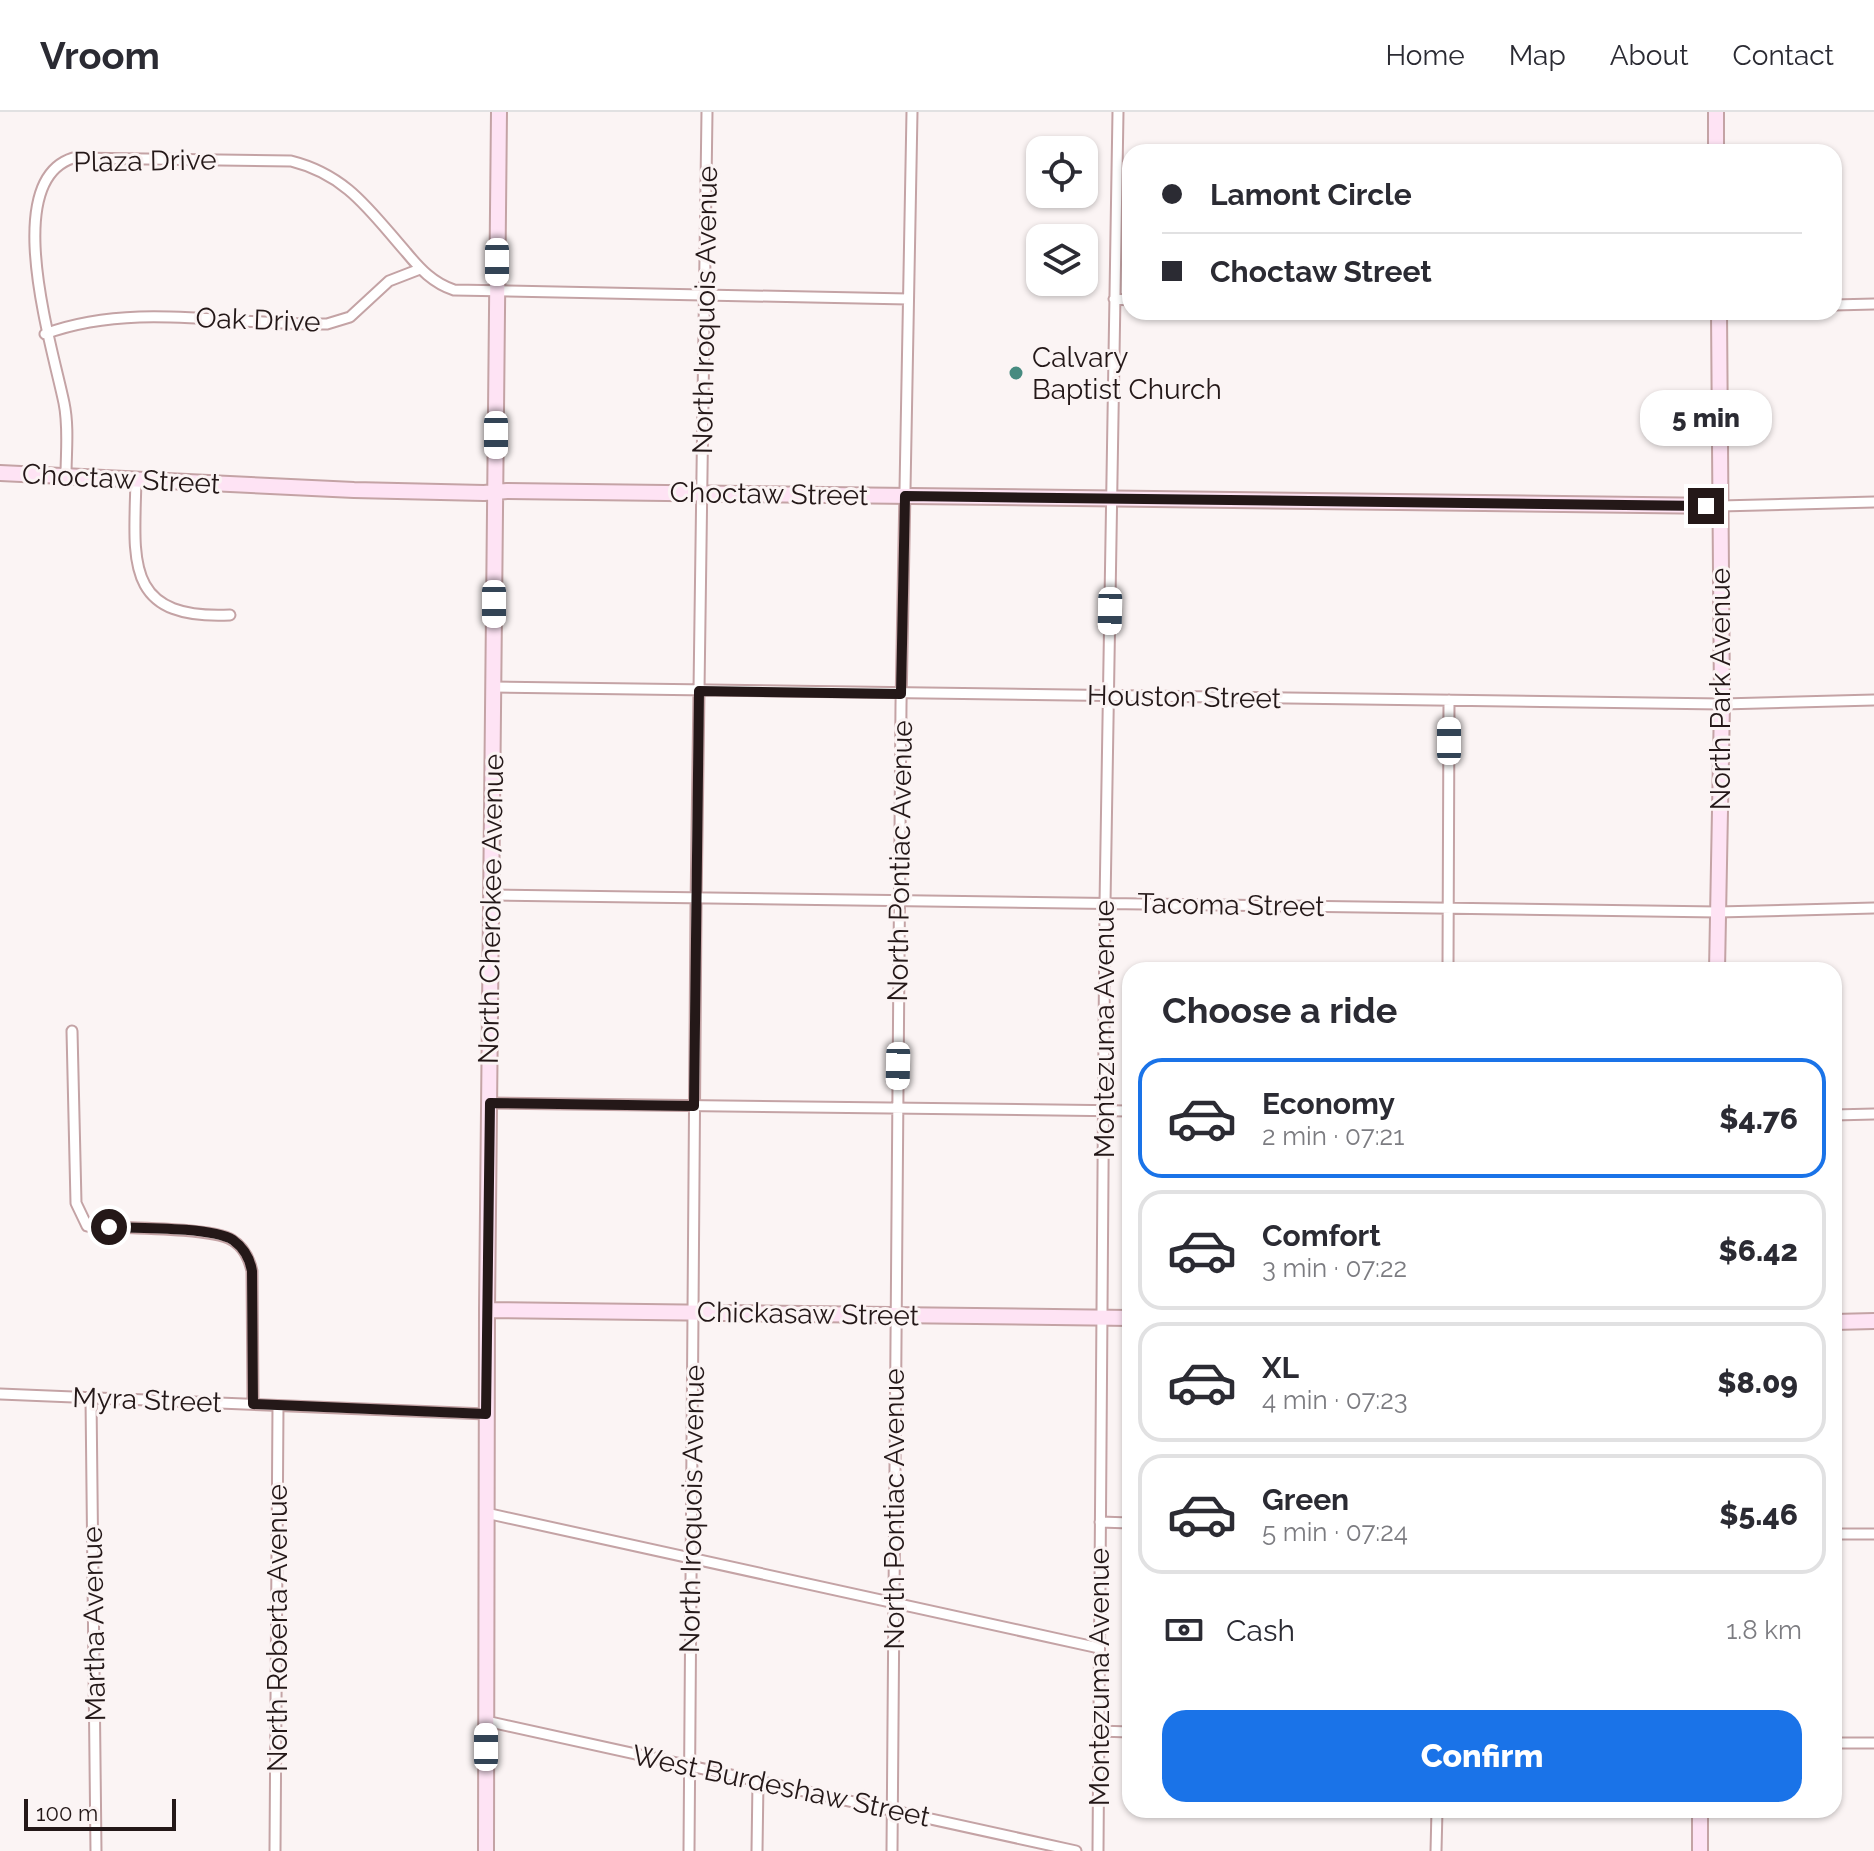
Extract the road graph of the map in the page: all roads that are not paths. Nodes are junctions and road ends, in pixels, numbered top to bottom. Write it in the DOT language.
graph roads {
  1 [pos="499,112"];
  2 [pos="707,112"];
  3 [pos="912,112"];
  4 [pos="1118,112"];
  5 [pos="1716,112"];
  6 [pos="1716,144"];
  7 [pos="420,269"];
  8 [pos="497,292"];
  9 [pos="705,296"];
  10 [pos="908,299"];
  11 [pos="1114,299"];
  12 [pos="1122,300"];
  13 [pos="1874,304"];
  14 [pos="1842,305"];
  15 [pos="1719,320"];
  16 [pos="45,334"];
  17 [pos="0,473"];
  18 [pos="66,476"];
  19 [pos="136,480"];
  20 [pos="496,492"];
  21 [pos="702,493"];
  22 [pos="905,496"];
  23 [pos="1111,498"];
  24 [pos="1874,502"];
  25 [pos="1720,506"];
  26 [pos="230,615"];
  27 [pos="493,687"];
  28 [pos="699,691"];
  29 [pos="901,694"];
  30 [pos="1109,697"];
  31 [pos="1449,700"];
  32 [pos="1874,700"];
  33 [pos="1722,704"];
  34 [pos="492,895"];
  35 [pos="696,899"];
  36 [pos="900,901"];
  37 [pos="1105,904"];
  38 [pos="1449,907"];
  39 [pos="1874,908"];
  40 [pos="1718,912"];
  41 [pos="1448,962"];
  42 [pos="1717,962"];
  43 [pos="72,1031"];
  44 [pos="490,1103"];
  45 [pos="694,1106"];
  46 [pos="897,1108"];
  47 [pos="1104,1111"];
  48 [pos="1122,1111"];
  49 [pos="1874,1114"];
  50 [pos="1842,1115"];
  51 [pos="487,1310"];
  52 [pos="694,1312"];
  53 [pos="896,1315"];
  54 [pos="1101,1318"];
  55 [pos="1122,1318"];
  56 [pos="1874,1321"];
  57 [pos="1842,1322"];
  58 [pos="0,1394"];
  59 [pos="91,1398"];
  60 [pos="253,1404"];
  61 [pos="278,1406"];
  62 [pos="486,1414"];
  63 [pos="486,1513"];
  64 [pos="1100,1522"];
  65 [pos="1122,1523"];
  66 [pos="1842,1534"];
  67 [pos="1874,1534"];
  68 [pos="691,1559"];
  69 [pos="894,1603"];
  70 [pos="1099,1648"];
  71 [pos="486,1721"];
  72 [pos="1098,1731"];
  73 [pos="1122,1732"];
  74 [pos="1842,1743"];
  75 [pos="1874,1743"];
  76 [pos="690,1766"];
  77 [pos="758,1781"];
  78 [pos="893,1811"];
  79 [pos="1437,1818"];
  80 [pos="1700,1818"];
  81 [pos="96,1851"];
  82 [pos="275,1851"];
  83 [pos="486,1851"];
  84 [pos="689,1851"];
  85 [pos="757,1851"];
  86 [pos="892,1851"];
  87 [pos="1076,1851"];
  88 [pos="1098,1851"];
  89 [pos="1436,1851"];
  90 [pos="1700,1851"];
  1 -- 8 [label="street, North Cherokee Avenue"];
  2 -- 9 [label="street, North Iroquois Avenue"];
  3 -- 10 [label="street, North Pontiac Avenue"];
  4 -- 11 [label="street, Montezuma Avenue"];
  5 -- 6 [label="street"];
  7 -- 8 [label="street"];
  7 -- 16 [label="street, Oak Drive"];
  7 -- 16 [label="street, Plaza Drive"];
  8 -- 9 [label="street"];
  8 -- 20 [label="street, North Cherokee Avenue"];
  9 -- 10 [label="street"];
  9 -- 21 [label="street, North Iroquois Avenue"];
  10 -- 22 [label="street, North Pontiac Avenue"];
  11 -- 12 [label="street"];
  11 -- 23 [label="street, Montezuma Avenue"];
  13 -- 14 [label="street"];
  15 -- 25 [label="street, North Park Avenue"];
  16 -- 18 [label="street, Plaza Drive"];
  17 -- 18 [label="street, Choctaw Street"];
  18 -- 19 [label="street, Choctaw Street"];
  19 -- 20 [label="street, Choctaw Street"];
  19 -- 26 [label="street"];
  20 -- 21 [label="street, Choctaw Street"];
  20 -- 27 [label="street, North Cherokee Avenue"];
  21 -- 22 [label="street, Choctaw Street"];
  21 -- 28 [label="street, North Iroquois Avenue"];
  22 -- 23 [label="street, Choctaw Street"];
  22 -- 29 [label="street, North Pontiac Avenue"];
  23 -- 25 [label="street, Choctaw Street"];
  23 -- 30 [label="street, Montezuma Avenue"];
  24 -- 25 [label="street, Choctaw Street"];
  25 -- 33 [label="street, North Park Avenue"];
  27 -- 28 [label="street, Houston Street"];
  27 -- 34 [label="street, North Cherokee Avenue"];
  28 -- 29 [label="street, Houston Street"];
  28 -- 35 [label="street, North Iroquois Avenue"];
  29 -- 30 [label="street, Houston Street"];
  29 -- 36 [label="street, North Pontiac Avenue"];
  30 -- 31 [label="street, Houston Street"];
  30 -- 37 [label="street, Montezuma Avenue"];
  31 -- 33 [label="street, Houston Street"];
  31 -- 38 [label="street"];
  32 -- 33 [label="street, Houston Street"];
  33 -- 40 [label="street, North Park Avenue"];
  34 -- 35 [label="street, Tacoma Street"];
  34 -- 44 [label="street, North Cherokee Avenue"];
  35 -- 36 [label="street, Tacoma Street"];
  35 -- 45 [label="street, North Iroquois Avenue"];
  36 -- 37 [label="street, Tacoma Street"];
  36 -- 46 [label="street, North Pontiac Avenue"];
  37 -- 38 [label="street, Tacoma Street"];
  37 -- 47 [label="street, Montezuma Avenue"];
  38 -- 40 [label="street, Tacoma Street"];
  38 -- 41 [label="street"];
  39 -- 40 [label="street, Tacoma Street"];
  40 -- 42 [label="street, North Park Avenue"];
  43 -- 60 [label="street"];
  44 -- 45 [label="street"];
  44 -- 51 [label="street, North Cherokee Avenue"];
  45 -- 46 [label="street"];
  45 -- 52 [label="street, North Iroquois Avenue"];
  46 -- 47 [label="street"];
  46 -- 53 [label="street, North Pontiac Avenue"];
  47 -- 48 [label="street"];
  47 -- 54 [label="street, Montezuma Avenue"];
  49 -- 50 [label="street"];
  51 -- 52 [label="street, Chickasaw Street"];
  51 -- 62 [label="street, North Cherokee Avenue"];
  52 -- 53 [label="street, Chickasaw Street"];
  52 -- 68 [label="street, North Iroquois Avenue"];
  53 -- 54 [label="street, Chickasaw Street"];
  53 -- 69 [label="street, North Pontiac Avenue"];
  54 -- 55 [label="street, Chickasaw Street"];
  54 -- 64 [label="street, Montezuma Avenue"];
  56 -- 57 [label="street"];
  58 -- 59 [label="street, Myra Street"];
  59 -- 60 [label="street, Myra Street"];
  59 -- 81 [label="street, Martha Avenue"];
  60 -- 61 [label="street, Myra Street"];
  61 -- 62 [label="street, Myra Street"];
  61 -- 82 [label="street, North Roberta Avenue"];
  62 -- 63 [label="street, North Cherokee Avenue"];
  63 -- 68 [label="street"];
  63 -- 71 [label="street, North Cherokee Avenue"];
  64 -- 65 [label="street"];
  64 -- 70 [label="street, Montezuma Avenue"];
  66 -- 67 [label="street"];
  68 -- 69 [label="street"];
  68 -- 76 [label="street, North Iroquois Avenue"];
  69 -- 70 [label="street"];
  69 -- 78 [label="street, North Pontiac Avenue"];
  70 -- 72 [label="street, Montezuma Avenue"];
  71 -- 76 [label="street, West Burdeshaw Street"];
  71 -- 83 [label="street, North Cherokee Avenue"];
  72 -- 73 [label="street"];
  72 -- 88 [label="street, Montezuma Avenue"];
  74 -- 75 [label="street"];
  76 -- 77 [label="street, West Burdeshaw Street"];
  76 -- 84 [label="street, North Iroquois Avenue"];
  77 -- 78 [label="street, West Burdeshaw Street"];
  77 -- 85 [label="street"];
  78 -- 86 [label="street, North Pontiac Avenue"];
  78 -- 87 [label="street, West Burdeshaw Street"];
  79 -- 89 [label="street"];
  80 -- 90 [label="street"];
}
